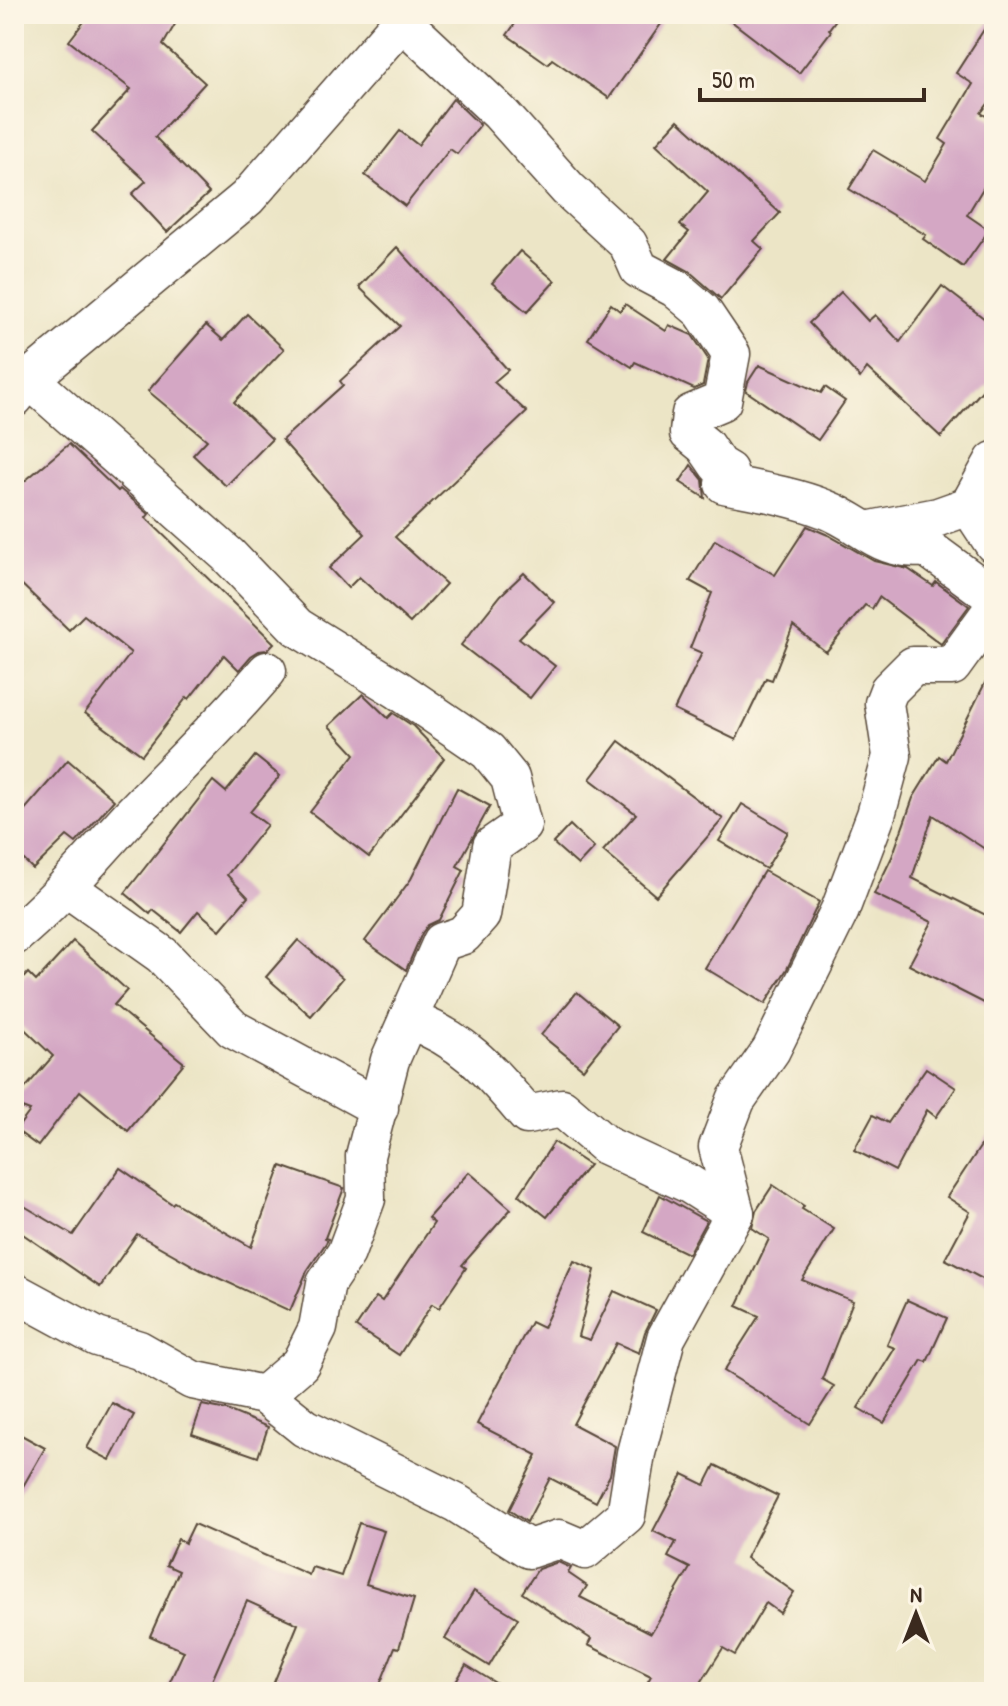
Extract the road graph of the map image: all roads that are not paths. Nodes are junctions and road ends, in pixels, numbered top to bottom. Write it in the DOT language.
graph roads {
  1 [pos="406,17"];
  2 [pos="21,388"];
  3 [pos="994,461"];
  4 [pos="969,506"];
  5 [pos="863,532"];
  6 [pos="994,544"];
  7 [pos="994,597"];
  8 [pos="994,608"];
  9 [pos="267,671"];
  10 [pos="66,887"];
  11 [pos="14,936"];
  12 [pos="408,1019"];
  13 [pos="379,1108"];
  14 [pos="735,1213"];
  15 [pos="14,1292"];
  16 [pos="264,1395"];
  1 -- 2 [label="street"];
  1 -- 5 [label="street"];
  2 -- 12 [label="street"];
  3 -- 4 [label="street"];
  4 -- 5 [label="street"];
  4 -- 6 [label="street"];
  5 -- 7 [label="street"];
  8 -- 14 [label="street"];
  9 -- 10 [label="street"];
  10 -- 11 [label="street"];
  10 -- 13 [label="street"];
  12 -- 13 [label="street"];
  12 -- 14 [label="street"];
  13 -- 16 [label="street"];
  14 -- 16 [label="street"];
  15 -- 16 [label="street"];
}
